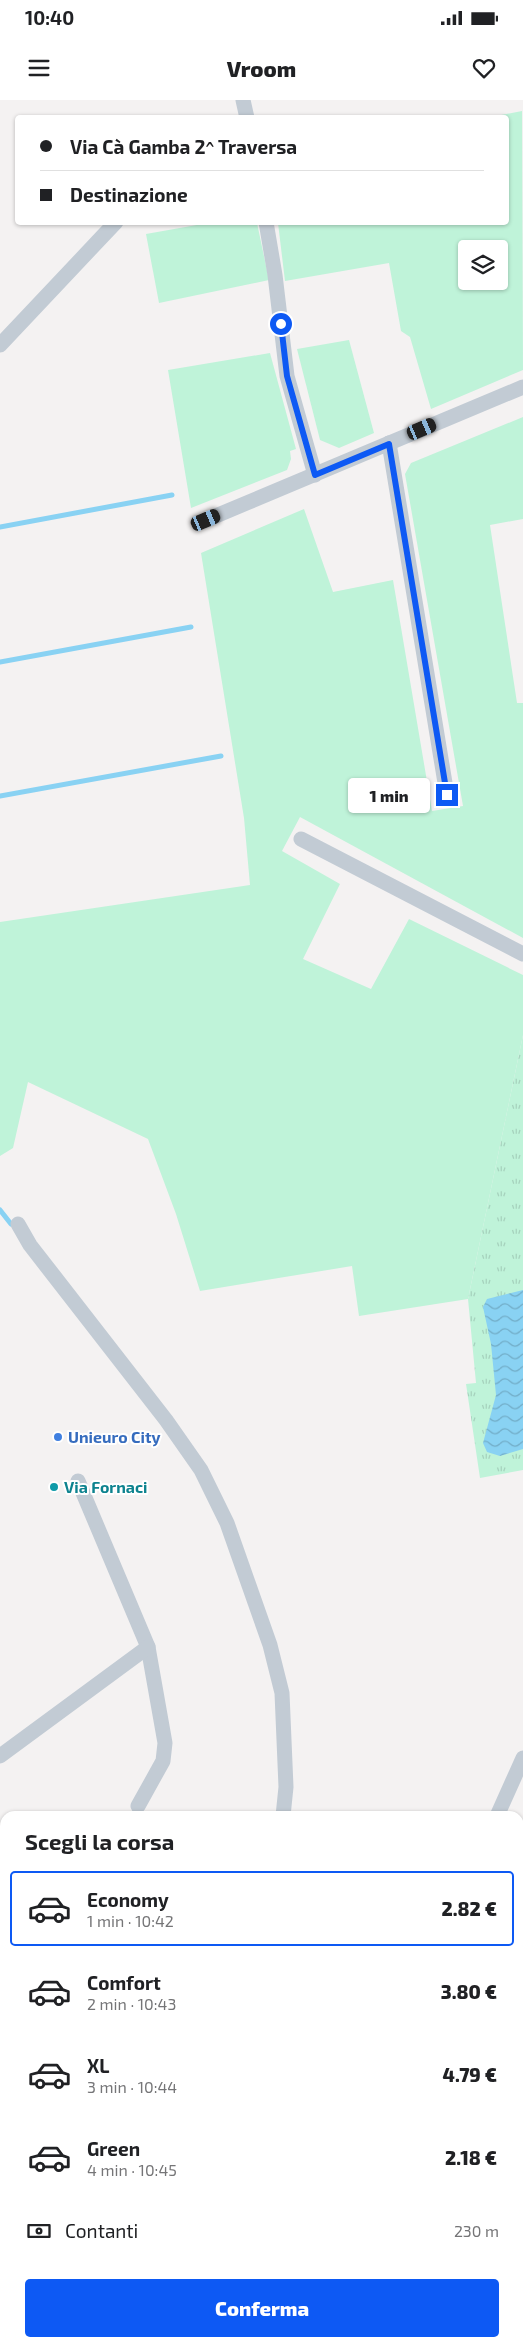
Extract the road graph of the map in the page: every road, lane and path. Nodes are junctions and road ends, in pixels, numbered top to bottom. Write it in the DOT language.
graph roads {
  1 [pos="243,100"];
  2 [pos="246,115"];
  3 [pos="113,225"];
  4 [pos="267,225"];
  5 [pos="0,345"];
  6 [pos="523,387"];
  7 [pos="389,444"];
  8 [pos="315,475"];
  9 [pos="206,520"];
  10 [pos="447,795"];
  11 [pos="301,839"];
  12 [pos="523,954"];
  13 [pos="18,1224"];
  14 [pos="78,1481"];
  15 [pos="148,1647"];
  16 [pos="1,1754"];
  17 [pos="523,1758"];
  18 [pos="138,1806"];
  19 [pos="284,1811"];
  20 [pos="499,1811"];
  1 -- 2 [label="street"];
  3 -- 5 [label="street"];
  4 -- 8 [label="street"];
  6 -- 7 [label="street"];
  7 -- 8 [label="street"];
  7 -- 10 [label="street"];
  8 -- 9 [label="street"];
  11 -- 12 [label="street"];
  13 -- 19 [label="street"];
  14 -- 15 [label="street"];
  15 -- 16 [label="street"];
  15 -- 18 [label="street"];
  17 -- 20 [label="street"];
}
